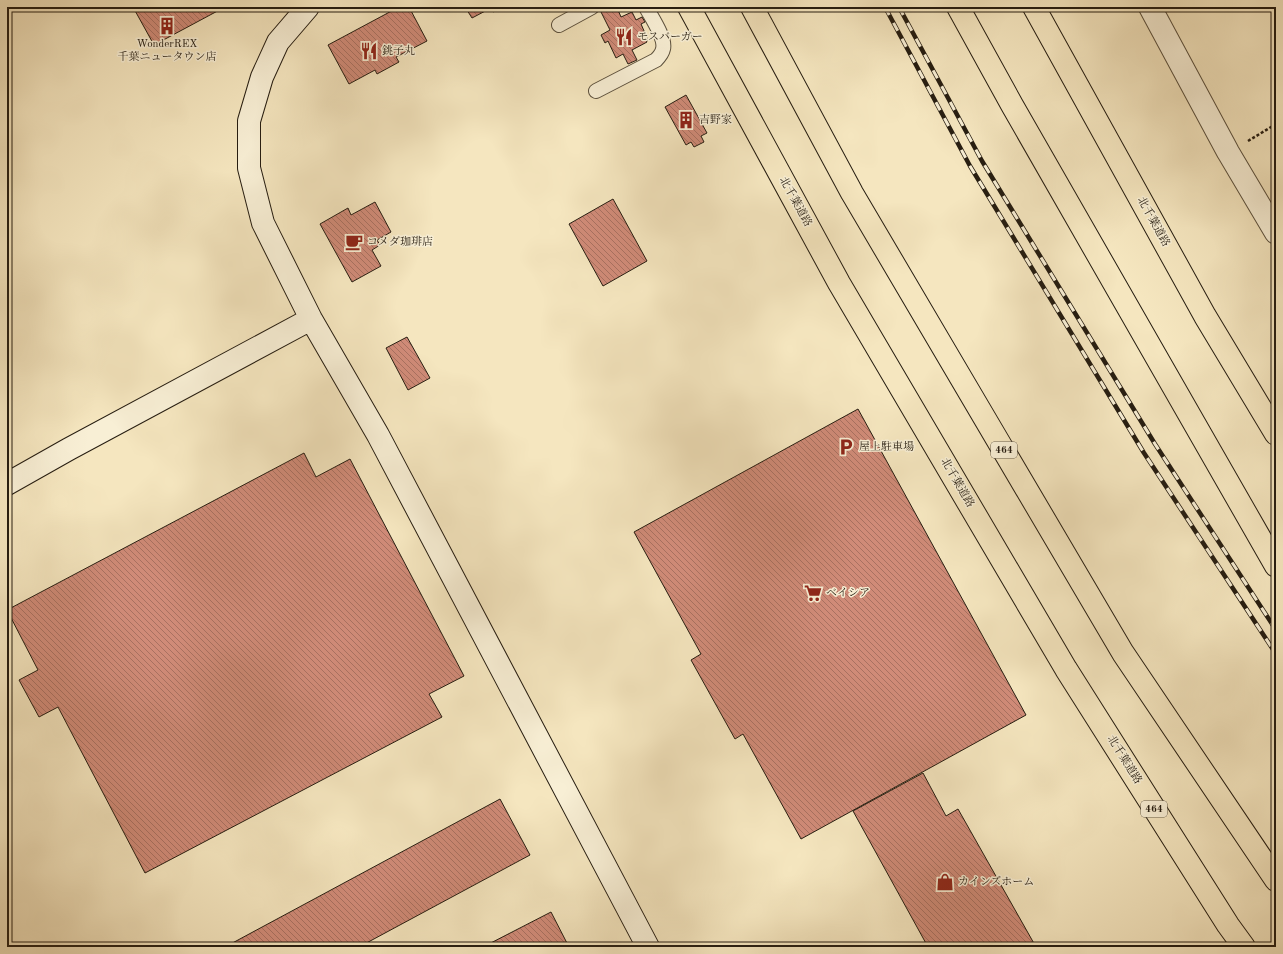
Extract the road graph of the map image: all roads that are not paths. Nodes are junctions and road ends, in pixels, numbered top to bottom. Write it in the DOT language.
graph roads {
  1 [pos="308,7"];
  2 [pos="592,7"];
  3 [pos="646,7"];
  4 [pos="689,7"];
  5 [pos="752,7"];
  6 [pos="958,7"];
  7 [pos="1034,7"];
  8 [pos="1150,7"];
  9 [pos="559,25"];
  10 [pos="596,91"];
  11 [pos="1276,234"];
  12 [pos="311,320"];
  13 [pos="1276,434"];
  14 [pos="7,484"];
  15 [pos="1276,566"];
  16 [pos="1276,880"];
  17 [pos="1228,925"];
  18 [pos="648,947"];
  19 [pos="1236,947"];
  20 [pos="1244,947"];
  1 -- 12 [label="street"];
  2 -- 9 [label="lane"];
  3 -- 10 [label="lane"];
  4 -- 17 [label="highway, 北千葉道路 / 464"];
  5 -- 16 [label="highway, 464"];
  6 -- 15 [label="highway"];
  7 -- 13 [label="highway, 北千葉道路"];
  8 -- 11 [label="street"];
  12 -- 14 [label="street"];
  12 -- 18 [label="street"];
  17 -- 19 [label="highway"];
  17 -- 20 [label="highway, 北千葉道路 / 464"];
}
